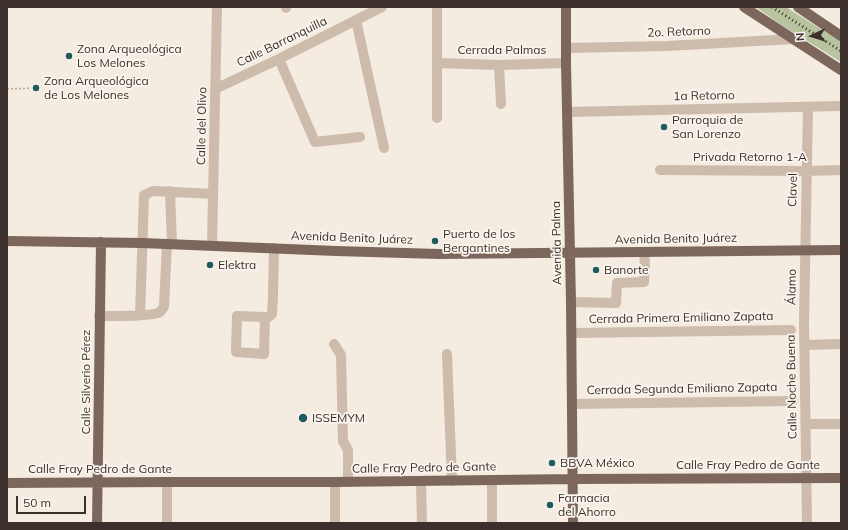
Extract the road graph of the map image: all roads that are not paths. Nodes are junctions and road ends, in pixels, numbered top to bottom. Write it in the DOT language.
graph roads {
  1 [pos="217,7"];
  2 [pos="358,7"];
  3 [pos="382,7"];
  4 [pos="437,7"];
  5 [pos="566,7"];
  6 [pos="744,7"];
  7 [pos="797,9"];
  8 [pos="811,12"];
  9 [pos="360,18"];
  10 [pos="841,36"];
  11 [pos="794,40"];
  12 [pos="566,48"];
  13 [pos="279,59"];
  14 [pos="438,63"];
  15 [pos="566,63"];
  16 [pos="499,65"];
  17 [pos="841,70"];
  18 [pos="215,89"];
  19 [pos="501,104"];
  20 [pos="841,106"];
  21 [pos="808,107"];
  22 [pos="567,112"];
  23 [pos="437,118"];
  24 [pos="360,137"];
  25 [pos="384,148"];
  26 [pos="660,170"];
  27 [pos="841,170"];
  28 [pos="806,171"];
  29 [pos="170,191"];
  30 [pos="213,194"];
  31 [pos="7,241"];
  32 [pos="101,242"];
  33 [pos="142,243"];
  34 [pos="169,244"];
  35 [pos="212,245"];
  36 [pos="274,248"];
  37 [pos="805,250"];
  38 [pos="841,250"];
  39 [pos="570,252"];
  40 [pos="644,252"];
  41 [pos="572,302"];
  42 [pos="140,315"];
  43 [pos="99,316"];
  44 [pos="265,317"];
  45 [pos="804,323"];
  46 [pos="792,330"];
  47 [pos="572,333"];
  48 [pos="334,344"];
  49 [pos="841,344"];
  50 [pos="805,345"];
  51 [pos="447,354"];
  52 [pos="793,401"];
  53 [pos="572,404"];
  54 [pos="806,424"];
  55 [pos="841,424"];
  56 [pos="807,478"];
  57 [pos="841,478"];
  58 [pos="573,479"];
  59 [pos="492,480"];
  60 [pos="421,481"];
  61 [pos="452,481"];
  62 [pos="98,482"];
  63 [pos="167,482"];
  64 [pos="335,482"];
  65 [pos="348,482"];
  66 [pos="7,483"];
  67 [pos="97,523"];
  68 [pos="167,523"];
  69 [pos="334,523"];
  70 [pos="422,523"];
  71 [pos="492,523"];
  72 [pos="573,523"];
  73 [pos="807,523"];
  1 -- 18 [label="street, Calle del Olivo"];
  2 -- 9 [label="street"];
  3 -- 9 [label="street, Calle Barranquilla"];
  4 -- 14 [label="street"];
  5 -- 12 [label="main road, Avenida Palma"];
  6 -- 11 [label="main road"];
  7 -- 8 [label="main road"];
  8 -- 10 [label="main road"];
  9 -- 13 [label="street, Calle Barranquilla"];
  9 -- 25 [label="street"];
  11 -- 12 [label="street, 2o. Retorno"];
  11 -- 17 [label="main road"];
  12 -- 15 [label="main road, Avenida Palma"];
  13 -- 18 [label="street, Calle Barranquilla"];
  13 -- 24 [label="street"];
  14 -- 16 [label="street, Cerrada Palmas"];
  14 -- 23 [label="street"];
  15 -- 16 [label="street, Cerrada Palmas"];
  15 -- 22 [label="main road, Avenida Palma"];
  16 -- 19 [label="street"];
  18 -- 30 [label="street, Calle del Olivo"];
  20 -- 21 [label="street, 1a Retorno"];
  21 -- 22 [label="street, 1a Retorno"];
  21 -- 28 [label="street, Clavel"];
  22 -- 39 [label="main road, Avenida Palma"];
  26 -- 28 [label="street, Privada Retorno 1-A"];
  27 -- 28 [label="street, Privada Retorno 1-A"];
  28 -- 37 [label="street, Clavel"];
  29 -- 30 [label="street"];
  29 -- 33 [label="street"];
  29 -- 34 [label="street"];
  30 -- 35 [label="street, Calle del Olivo"];
  31 -- 32 [label="main road, Avenida Benito Juárez"];
  32 -- 33 [label="main road, Avenida Benito Juárez"];
  32 -- 43 [label="main road, Calle Silverio Pérez"];
  33 -- 34 [label="main road, Avenida Benito Juárez"];
  33 -- 42 [label="street"];
  34 -- 35 [label="main road, Avenida Benito Juárez"];
  34 -- 42 [label="street"];
  35 -- 36 [label="main road, Avenida Benito Juárez"];
  36 -- 39 [label="main road, Avenida Benito Juárez"];
  36 -- 44 [label="street"];
  37 -- 38 [label="main road, Avenida Benito Juárez"];
  37 -- 40 [label="main road, Avenida Benito Juárez"];
  37 -- 45 [label="street, Álamo"];
  39 -- 40 [label="main road, Avenida Benito Juárez"];
  39 -- 41 [label="main road, Avenida Palma"];
  40 -- 41 [label="street"];
  41 -- 47 [label="main road, Avenida Palma"];
  42 -- 43 [label="street"];
  43 -- 62 [label="main road, Calle Silverio Pérez"];
  44 -- 44 [label="street"];
  45 -- 50 [label="street, Calle Noche Buena"];
  46 -- 47 [label="street, Cerrada Primera Emiliano Zapata"];
  47 -- 53 [label="main road, Avenida Palma"];
  48 -- 65 [label="street"];
  49 -- 50 [label="street"];
  50 -- 54 [label="street, Calle Noche Buena"];
  51 -- 61 [label="street"];
  52 -- 53 [label="street, Cerrada Segunda Emiliano Zapata"];
  53 -- 58 [label="main road, Avenida Palma"];
  54 -- 55 [label="street"];
  54 -- 56 [label="street, Calle Noche Buena"];
  56 -- 57 [label="main road, Calle Fray Pedro de Gante"];
  56 -- 58 [label="main road, Calle Fray Pedro de Gante"];
  56 -- 73 [label="street, Calle Noche Buena"];
  58 -- 59 [label="main road, Calle Fray Pedro de Gante"];
  58 -- 72 [label="main road, Avenida Palma"];
  59 -- 61 [label="main road, Calle Fray Pedro de Gante"];
  59 -- 71 [label="street"];
  60 -- 61 [label="main road, Calle Fray Pedro de Gante"];
  60 -- 65 [label="main road, Calle Fray Pedro de Gante"];
  60 -- 70 [label="street"];
  62 -- 63 [label="main road, Calle Fray Pedro de Gante"];
  62 -- 66 [label="main road, Calle Fray Pedro de Gante"];
  62 -- 67 [label="main road, Calle Silverio Pérez"];
  63 -- 64 [label="main road, Calle Fray Pedro de Gante"];
  63 -- 68 [label="street"];
  64 -- 65 [label="main road, Calle Fray Pedro de Gante"];
  64 -- 69 [label="street"];
}
